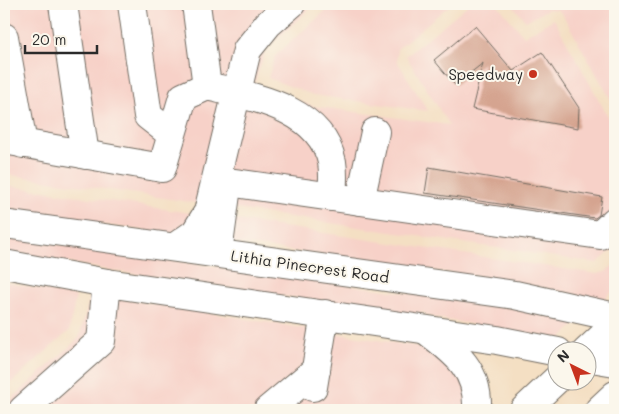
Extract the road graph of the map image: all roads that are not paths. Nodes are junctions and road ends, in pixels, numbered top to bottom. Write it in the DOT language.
graph roads {
  1 [pos="63,4"];
  2 [pos="132,4"];
  3 [pos="196,4"];
  4 [pos="290,4"];
  5 [pos="266,14"];
  6 [pos="4,37"];
  7 [pos="207,86"];
  8 [pos="238,94"];
  9 [pos="375,132"];
  10 [pos="171,134"];
  11 [pos="13,142"];
  12 [pos="85,155"];
  13 [pos="228,182"];
  14 [pos="332,197"];
  15 [pos="360,201"];
  16 [pos="615,221"];
  17 [pos="4,224"];
  18 [pos="176,247"];
  19 [pos="218,252"];
  20 [pos="4,264"];
  21 [pos="107,283"];
  22 [pos="325,314"];
  23 [pos="615,317"];
  24 [pos="615,325"];
  25 [pos="425,330"];
  26 [pos="596,343"];
  27 [pos="546,350"];
  28 [pos="596,359"];
  29 [pos="615,362"];
  30 [pos="546,389"];
  31 [pos="615,395"];
  32 [pos="23,410"];
  33 [pos="268,410"];
  34 [pos="477,410"];
  35 [pos="524,410"];
  36 [pos="599,410"];
  1 -- 12 [label="main road"];
  2 -- 10 [label="main road"];
  3 -- 7 [label="main road"];
  4 -- 5 [label="main road"];
  5 -- 8 [label="main road"];
  6 -- 11 [label="main road"];
  7 -- 8 [label="main road"];
  7 -- 10 [label="main road"];
  8 -- 13 [label="main road"];
  8 -- 14 [label="main road"];
  8 -- 18 [label="main road"];
  9 -- 15 [label="main road"];
  10 -- 12 [label="main road"];
  11 -- 12 [label="main road"];
  13 -- 14 [label="main road"];
  13 -- 19 [label="main road"];
  14 -- 15 [label="main road"];
  15 -- 16 [label="main road"];
  17 -- 18 [label="main road, Lithia Pinecrest Road"];
  18 -- 19 [label="main road, Lithia Pinecrest Road"];
  19 -- 23 [label="main road, Lithia Pinecrest Road"];
  20 -- 21 [label="main road"];
  21 -- 22 [label="main road"];
  21 -- 32 [label="main road"];
  22 -- 25 [label="main road"];
  22 -- 33 [label="main road"];
  24 -- 26 [label="main road"];
  25 -- 27 [label="main road"];
  25 -- 34 [label="main road"];
  28 -- 29 [label="main road"];
  30 -- 35 [label="main road"];
  31 -- 36 [label="main road"];
}
